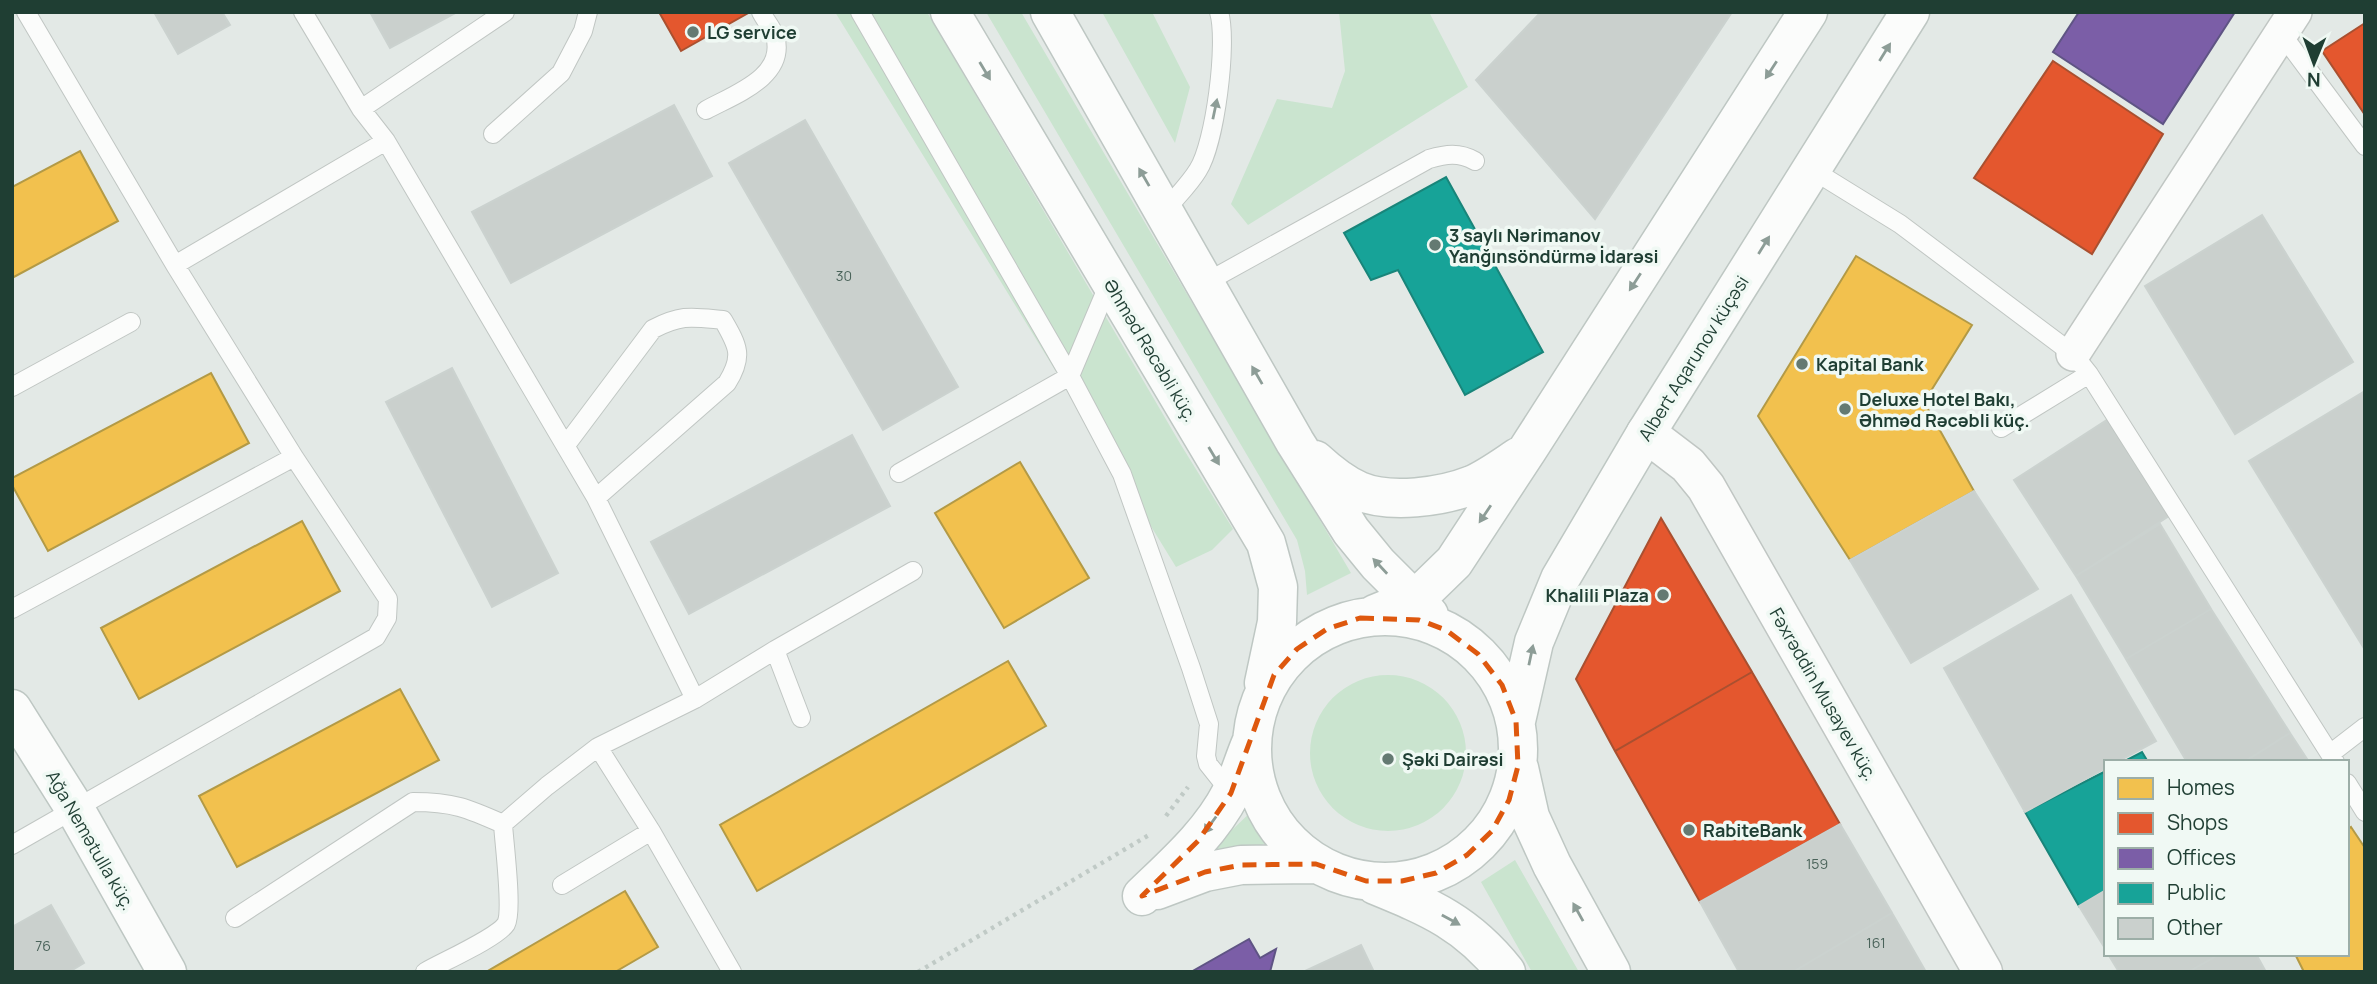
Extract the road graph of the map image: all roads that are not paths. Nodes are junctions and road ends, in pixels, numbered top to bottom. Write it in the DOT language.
graph roads {
  1 [pos="26,12"];
  2 [pos="303,12"];
  3 [pos="505,12"];
  4 [pos="588,12"];
  5 [pos="761,12"];
  6 [pos="860,12"];
  7 [pos="950,12"];
  8 [pos="1050,12"];
  9 [pos="1219,12"];
  10 [pos="1808,12"];
  11 [pos="1910,12"];
  12 [pos="2288,23"];
  13 [pos="361,109"];
  14 [pos="706,110"];
  15 [pos="493,134"];
  16 [pos="386,141"];
  17 [pos="2365,146"];
  18 [pos="1475,162"];
  19 [pos="1811,169"];
  20 [pos="1164,212"];
  21 [pos="175,265"];
  22 [pos="1110,281"];
  23 [pos="1205,283"];
  24 [pos="131,322"];
  25 [pos="2081,364"];
  26 [pos="1070,376"];
  27 [pos="12,387"];
  28 [pos="2001,428"];
  29 [pos="1646,433"];
  30 [pos="1295,442"];
  31 [pos="566,445"];
  32 [pos="1528,449"];
  33 [pos="294,457"];
  34 [pos="899,473"];
  35 [pos="596,498"];
  36 [pos="913,572"];
  37 [pos="1413,600"];
  38 [pos="12,609"];
  39 [pos="1360,618"];
  40 [pos="1446,630"];
  41 [pos="775,650"];
  42 [pos="695,699"];
  43 [pos="12,709"];
  44 [pos="802,718"];
  45 [pos="1516,721"];
  46 [pos="1255,725"];
  47 [pos="2365,727"];
  48 [pos="598,747"];
  49 [pos="2332,758"];
  50 [pos="1518,766"];
  51 [pos="2349,786"];
  52 [pos="1231,793"];
  53 [pos="75,809"];
  54 [pos="2365,812"];
  55 [pos="503,824"];
  56 [pos="651,831"];
  57 [pos="12,845"];
  58 [pos="1315,864"];
  59 [pos="1367,881"];
  60 [pos="562,886"];
  61 [pos="235,918"];
  62 [pos="167,972"];
  63 [pos="425,972"];
  64 [pos="732,972"];
  65 [pos="1506,972"];
  66 [pos="1611,972"];
  67 [pos="1983,972"];
  1 -- 21 [label="lane"];
  2 -- 13 [label="lane"];
  3 -- 13 [label="lane"];
  4 -- 15 [label="lane"];
  5 -- 14 [label="lane"];
  6 -- 26 [label="lane"];
  7 -- 22 [label="main road, Əhməd Rəcəbli küç., one-way"];
  20 -- 8 [label="main road, one-way"];
  20 -- 9 [label="lane, one-way"];
  10 -- 32 [label="main road, one-way"];
  19 -- 11 [label="main road, Albert Aqarunov küçəsi, one-way"];
  12 -- 17 [label="lane"];
  12 -- 25 [label="street"];
  13 -- 16 [label="lane"];
  16 -- 21 [label="lane"];
  16 -- 31 [label="lane"];
  18 -- 23 [label="lane"];
  19 -- 25 [label="lane"];
  29 -- 19 [label="main road, Albert Aqarunov küçəsi, one-way"];
  20 -- 23 [label="main road"];
  21 -- 33 [label="lane"];
  22 -- 26 [label="lane"];
  22 -- 46 [label="main road, Əhməd Rəcəbli küç., one-way"];
  30 -- 23 [label="main road, one-way"];
  24 -- 27 [label="lane"];
  25 -- 28 [label="lane"];
  25 -- 49 [label="lane"];
  26 -- 34 [label="lane"];
  26 -- 52 [label="lane"];
  45 -- 29 [label="main road, Albert Aqarunov küçəsi, one-way"];
  29 -- 67 [label="main road, Fəxrəddin Musayev küç."];
  30 -- 32 [label="main road"];
  37 -- 30 [label="main road, one-way"];
  31 -- 35 [label="lane"];
  31 -- 35 [label="lane"];
  32 -- 37 [label="main road, one-way"];
  33 -- 38 [label="lane"];
  33 -- 53 [label="lane"];
  35 -- 42 [label="lane"];
  36 -- 41 [label="lane"];
  37 -- 39 [label="main road"];
  37 -- 40 [label="main road"];
  39 -- 40 [label="main road"];
  39 -- 46 [label="main road"];
  40 -- 45 [label="main road"];
  41 -- 42 [label="lane"];
  41 -- 44 [label="lane"];
  42 -- 48 [label="lane"];
  43 -- 53 [label="main road, Ağa Nemətulla küç."];
  45 -- 50 [label="main road"];
  46 -- 52 [label="main road"];
  46 -- 58 [label="main road"];
  47 -- 49 [label="lane"];
  48 -- 55 [label="lane"];
  48 -- 56 [label="lane"];
  50 -- 59 [label="main road"];
  66 -- 50 [label="main road, one-way"];
  51 -- 54 [label="lane"];
  52 -- 58 [label="main road, one-way"];
  53 -- 57 [label="lane"];
  53 -- 62 [label="main road, Ağa Nemətulla küç."];
  55 -- 61 [label="lane"];
  55 -- 63 [label="lane"];
  56 -- 60 [label="lane"];
  56 -- 64 [label="lane"];
  58 -- 59 [label="main road"];
  59 -- 65 [label="main road, one-way"];
}
